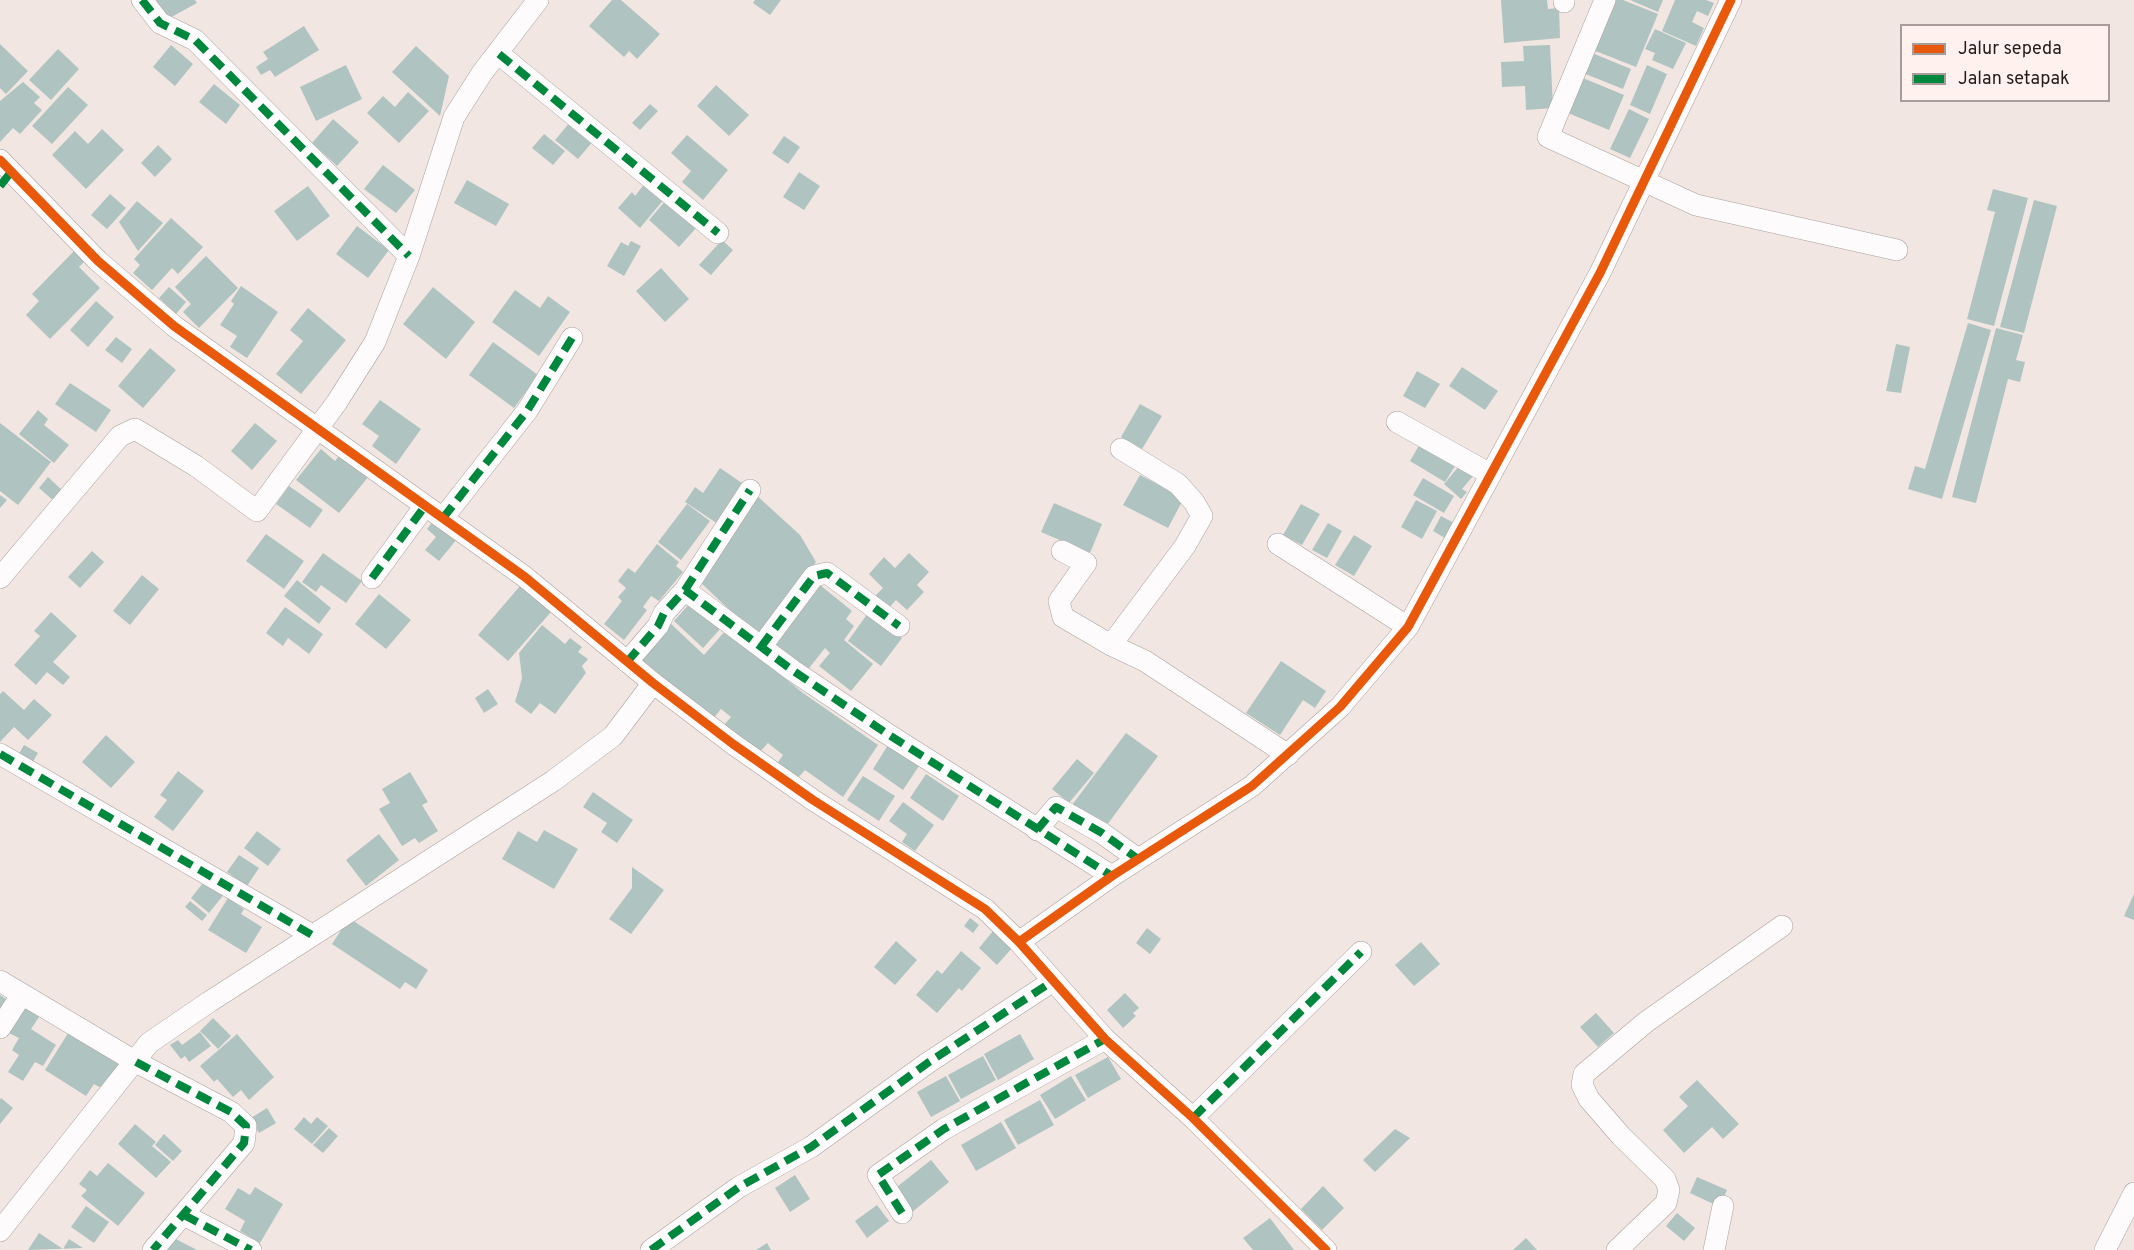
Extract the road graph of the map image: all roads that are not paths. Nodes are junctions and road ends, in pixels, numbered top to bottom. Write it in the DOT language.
graph roads {
  1 [pos="142,0"];
  2 [pos="538,0"];
  3 [pos="1605,0"];
  4 [pos="1731,0"];
  5 [pos="499,54"];
  6 [pos="4,173"];
  7 [pos="1645,180"];
  8 [pos="718,233"];
  9 [pos="1896,250"];
  10 [pos="409,256"];
  11 [pos="572,338"];
  12 [pos="1397,422"];
  13 [pos="317,431"];
  14 [pos="1121,449"];
  15 [pos="1490,474"];
  16 [pos="750,490"];
  17 [pos="424,506"];
  18 [pos="443,518"];
  19 [pos="1278,543"];
  20 [pos="1062,551"];
  21 [pos="0,578"];
  22 [pos="372,578"];
  23 [pos="685,590"];
  24 [pos="899,626"];
  25 [pos="1408,627"];
  26 [pos="1111,645"];
  27 [pos="761,647"];
  28 [pos="627,662"];
  29 [pos="653,683"];
  30 [pos="0,754"];
  31 [pos="1288,755"];
  32 [pos="1037,830"];
  33 [pos="1138,859"];
  34 [pos="1112,876"];
  35 [pos="1782,927"];
  36 [pos="312,935"];
  37 [pos="1020,942"];
  38 [pos="1360,952"];
  39 [pos="0,981"];
  40 [pos="1053,981"];
  41 [pos="22,994"];
  42 [pos="0,1028"];
  43 [pos="1105,1039"];
  44 [pos="136,1062"];
  45 [pos="1193,1118"];
  46 [pos="2134,1193"];
  47 [pos="1723,1206"];
  48 [pos="902,1213"];
  49 [pos="184,1215"];
  50 [pos="0,1231"];
  51 [pos="1320,1248"];
  52 [pos="153,1250"];
  53 [pos="251,1250"];
  54 [pos="651,1250"];
  55 [pos="1617,1250"];
  56 [pos="1714,1250"];
  57 [pos="2106,1250"];
  1 -- 10 [label="street"];
  2 -- 5 [label="street"];
  3 -- 7 [label="street"];
  4 -- 7 [label="street"];
  5 -- 8 [label="street"];
  5 -- 10 [label="street"];
  6 -- 13 [label="street"];
  7 -- 9 [label="street"];
  7 -- 15 [label="street"];
  10 -- 13 [label="street"];
  11 -- 18 [label="street"];
  12 -- 15 [label="street"];
  13 -- 17 [label="street"];
  13 -- 21 [label="street"];
  14 -- 26 [label="street"];
  15 -- 25 [label="street"];
  16 -- 23 [label="street"];
  17 -- 18 [label="street"];
  17 -- 22 [label="street"];
  18 -- 28 [label="street"];
  19 -- 25 [label="street"];
  20 -- 26 [label="street"];
  23 -- 27 [label="street"];
  23 -- 28 [label="street"];
  24 -- 27 [label="street"];
  25 -- 31 [label="street"];
  26 -- 31 [label="street"];
  27 -- 32 [label="street"];
  28 -- 29 [label="street"];
  29 -- 36 [label="street"];
  29 -- 37 [label="street"];
  30 -- 36 [label="street"];
  31 -- 33 [label="street"];
  32 -- 33 [label="street"];
  32 -- 34 [label="street"];
  33 -- 34 [label="street"];
  34 -- 37 [label="street"];
  35 -- 55 [label="street"];
  36 -- 44 [label="street"];
  37 -- 40 [label="street"];
  38 -- 45 [label="street"];
  39 -- 41 [label="street"];
  40 -- 43 [label="street"];
  40 -- 54 [label="street"];
  41 -- 42 [label="street"];
  41 -- 44 [label="street"];
  43 -- 45 [label="street"];
  43 -- 48 [label="street"];
  44 -- 49 [label="street"];
  44 -- 50 [label="street"];
  45 -- 51 [label="street"];
  46 -- 57 [label="street"];
  47 -- 56 [label="street"];
  49 -- 52 [label="street"];
  49 -- 53 [label="street"];
}
